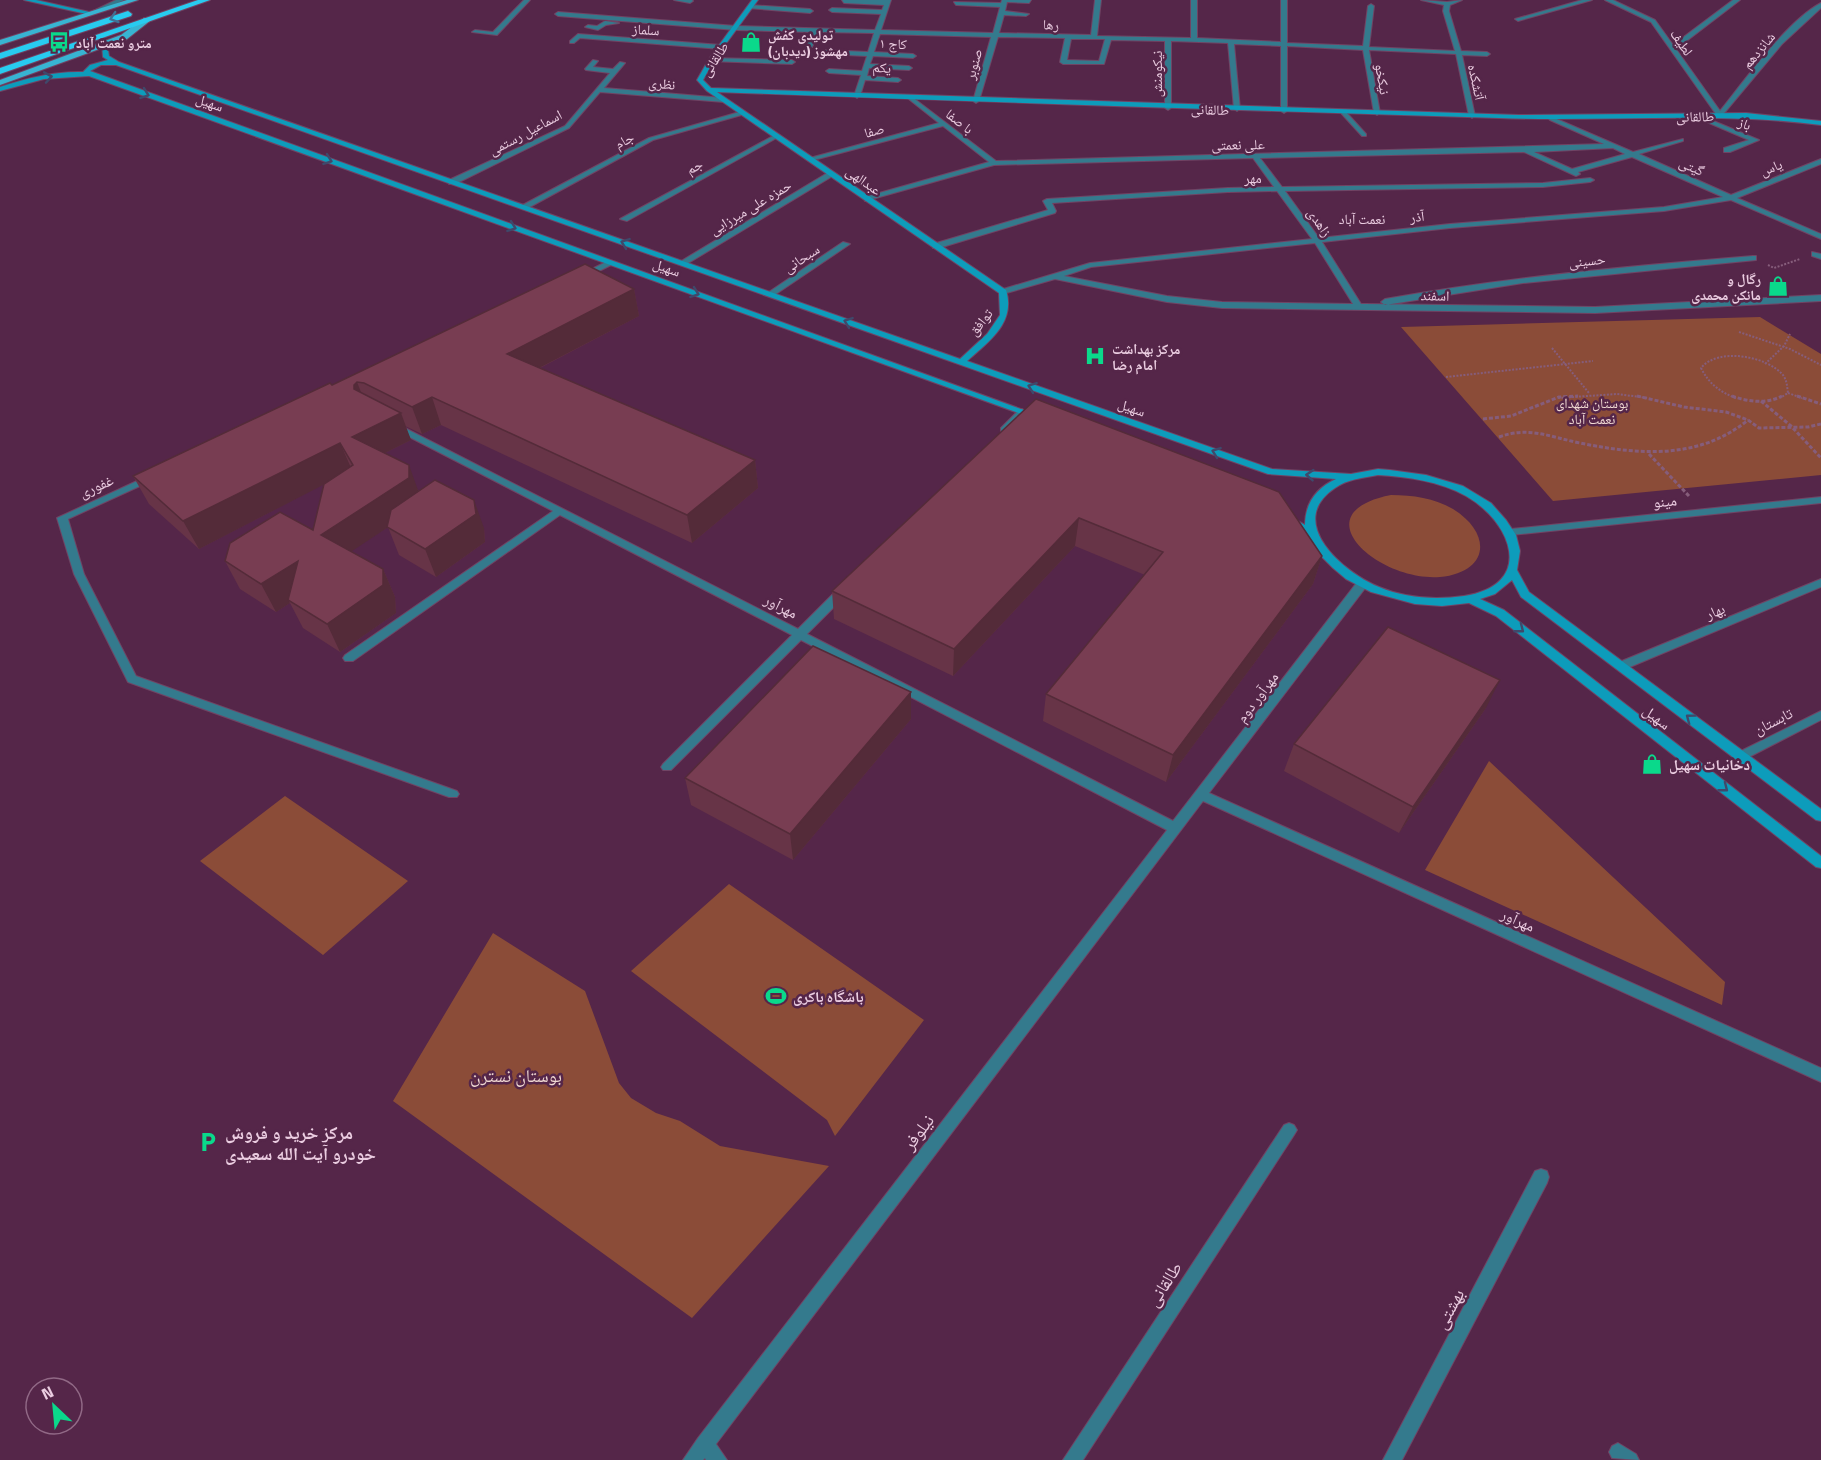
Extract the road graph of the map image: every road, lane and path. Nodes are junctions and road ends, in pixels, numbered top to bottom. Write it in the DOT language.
graph roads {
  1 [pos="27,0"];
  2 [pos="121,0"];
  3 [pos="134,0"];
  4 [pos="206,0"];
  5 [pos="527,0"];
  6 [pos="677,0"];
  7 [pos="755,0"];
  8 [pos="1098,0"];
  9 [pos="1194,0"];
  10 [pos="1284,0"];
  11 [pos="1424,0"];
  12 [pos="1459,0"];
  13 [pos="1588,0"];
  14 [pos="1608,0"];
  15 [pos="1737,0"];
  16 [pos="844,1"];
  17 [pos="1029,1"];
  18 [pos="690,2"];
  19 [pos="887,2"];
  20 [pos="956,3"];
  21 [pos="1448,3"];
  22 [pos="1821,5"];
  23 [pos="1005,6"];
  24 [pos="1371,6"];
  25 [pos="749,7"];
  26 [pos="964,9"];
  27 [pos="832,10"];
  28 [pos="136,11"];
  29 [pos="810,11"];
  30 [pos="884,12"];
  31 [pos="91,14"];
  32 [pos="558,14"];
  33 [pos="1026,14"];
  34 [pos="1518,19"];
  35 [pos="147,20"];
  36 [pos="854,20"];
  37 [pos="622,21"];
  38 [pos="635,25"];
  39 [pos="588,27"];
  40 [pos="736,28"];
  41 [pos="817,30"];
  42 [pos="850,30"];
  43 [pos="879,30"];
  44 [pos="35,32"];
  45 [pos="475,32"];
  46 [pos="994,34"];
  47 [pos="55,37"];
  48 [pos="1068,37"];
  49 [pos="1094,37"];
  50 [pos="1108,38"];
  51 [pos="1168,39"];
  52 [pos="1194,40"];
  53 [pos="572,42"];
  54 [pos="1231,42"];
  55 [pos="0,43"];
  56 [pos="1285,43"];
  57 [pos="105,45"];
  58 [pos="809,46"];
  59 [pos="721,47"];
  60 [pos="1366,49"];
  61 [pos="1672,49"];
  62 [pos="825,52"];
  63 [pos="1459,53"];
  64 [pos="871,54"];
  65 [pos="1487,54"];
  66 [pos="0,56"];
  67 [pos="913,56"];
  68 [pos="595,60"];
  69 [pos="711,60"];
  70 [pos="792,62"];
  71 [pos="117,63"];
  72 [pos="622,63"];
  73 [pos="909,68"];
  74 [pos="0,71"];
  75 [pos="616,71"];
  76 [pos="829,71"];
  77 [pos="866,72"];
  78 [pos="90,74"];
  79 [pos="898,80"];
  80 [pos="0,83"];
  81 [pos="0,89"];
  82 [pos="598,90"];
  83 [pos="709,90"];
  84 [pos="857,96"];
  85 [pos="912,99"];
  86 [pos="724,100"];
  87 [pos="976,101"];
  88 [pos="1168,108"];
  89 [pos="1237,109"];
  90 [pos="1284,111"];
  91 [pos="1343,112"];
  92 [pos="743,113"];
  93 [pos="1377,113"];
  94 [pos="1472,116"];
  95 [pos="1697,116"];
  96 [pos="1720,116"];
  97 [pos="1552,119"];
  98 [pos="1821,123"];
  99 [pos="944,124"];
  100 [pos="1364,135"];
  101 [pos="777,136"];
  102 [pos="1681,140"];
  103 [pos="1613,146"];
  104 [pos="1525,150"];
  105 [pos="1727,150"];
  106 [pos="1632,154"];
  107 [pos="1255,156"];
  108 [pos="810,159"];
  109 [pos="1821,161"];
  110 [pos="994,163"];
  111 [pos="1570,172"];
  112 [pos="832,174"];
  113 [pos="452,182"];
  114 [pos="1281,190"];
  115 [pos="1730,198"];
  116 [pos="868,199"];
  117 [pos="523,207"];
  118 [pos="624,219"];
  119 [pos="1821,237"];
  120 [pos="1317,240"];
  121 [pos="846,244"];
  122 [pos="936,246"];
  123 [pos="1819,254"];
  124 [pos="1753,258"];
  125 [pos="611,263"];
  126 [pos="682,263"];
  127 [pos="1052,275"];
  128 [pos="569,283"];
  129 [pos="1003,292"];
  130 [pos="770,294"];
  131 [pos="1821,298"];
  132 [pos="1359,307"];
  133 [pos="1739,332"];
  134 [pos="1790,334"];
  135 [pos="1784,346"];
  136 [pos="1552,348"];
  137 [pos="1593,361"];
  138 [pos="961,362"];
  139 [pos="1565,364"];
  140 [pos="1765,364"];
  141 [pos="1821,365"];
  142 [pos="1446,377"];
  143 [pos="1788,393"];
  144 [pos="1590,394"];
  145 [pos="1761,401"];
  146 [pos="1821,404"];
  147 [pos="1022,412"];
  148 [pos="381,419"];
  149 [pos="1483,419"];
  150 [pos="1044,420"];
  151 [pos="1748,420"];
  152 [pos="1821,424"];
  153 [pos="1791,426"];
  154 [pos="998,436"];
  155 [pos="1499,437"];
  156 [pos="1648,453"];
  157 [pos="1821,458"];
  158 [pos="158,475"];
  159 [pos="1350,477"];
  160 [pos="1821,500"];
  161 [pos="560,511"];
  162 [pos="1705,512"];
  163 [pos="1284,515"];
  164 [pos="1511,532"];
  165 [pos="1312,535"];
  166 [pos="1513,572"];
  167 [pos="1821,583"];
  168 [pos="1362,584"];
  169 [pos="849,585"];
  170 [pos="1470,599"];
  171 [pos="799,634"];
  172 [pos="349,658"];
  173 [pos="1621,666"];
  174 [pos="1821,715"];
  175 [pos="1741,756"];
  176 [pos="667,767"];
  177 [pos="453,794"];
  178 [pos="1201,795"];
  179 [pos="1821,816"];
  180 [pos="1175,828"];
  181 [pos="1821,864"];
  182 [pos="1821,1075"];
  183 [pos="1289,1130"];
  184 [pos="1541,1177"];
  185 [pos="704,1444"];
  186 [pos="692,1460"];
  187 [pos="718,1460"];
  188 [pos="1072,1460"];
  189 [pos="1392,1460"];
  1 -- 31 [label="main road"];
  2 -- 31 [label="street"];
  3 -- 31 [label="main road"];
  4 -- 35 [label="highway"];
  5 -- 45 [label="street"];
  6 -- 18 [label="street"];
  7 -- 25 [label="main road, طالقانی"];
  8 -- 49 [label="street"];
  9 -- 52 [label="street"];
  10 -- 56 [label="street"];
  11 -- 21 [label="street"];
  12 -- 21 [label="street"];
  13 -- 34 [label="street"];
  14 -- 61 [label="street, لطیف"];
  15 -- 61 [label="street"];
  16 -- 19 [label="street"];
  17 -- 23 [label="street"];
  19 -- 30 [label="street"];
  20 -- 23 [label="street"];
  21 -- 63 [label="street, آتشکده"];
  22 -- 96 [label="street, شانزدهم"];
  23 -- 26 [label="street"];
  23 -- 33 [label="street"];
  23 -- 46 [label="street, صنوبر"];
  24 -- 60 [label="street, نیکخو"];
  25 -- 29 [label="street"];
  25 -- 40 [label="main road, طالقانی"];
  27 -- 30 [label="street"];
  28 -- 47 [label="highway, one-way"];
  30 -- 43 [label="street"];
  31 -- 44 [label="main road"];
  32 -- 37 [label="street"];
  35 -- 57 [label="main road"];
  35 -- 74 [label="highway"];
  36 -- 42 [label="street"];
  37 -- 38 [label="street"];
  37 -- 39 [label="street"];
  37 -- 40 [label="street, رها"];
  40 -- 41 [label="street, رها"];
  40 -- 59 [label="main road, طالقانی"];
  41 -- 42 [label="street, رها"];
  41 -- 58 [label="street"];
  42 -- 43 [label="street, رها"];
  43 -- 46 [label="street, رها"];
  43 -- 64 [label="street"];
  44 -- 47 [label="highway"];
  44 -- 55 [label="main road"];
  46 -- 48 [label="street, رها"];
  46 -- 87 [label="street, صنوبر"];
  47 -- 66 [label="highway"];
  48 -- 49 [label="street, رها"];
  48 -- 50 [label="street"];
  49 -- 50 [label="street, رها"];
  50 -- 51 [label="street, رها"];
  51 -- 52 [label="street, رها"];
  51 -- 88 [label="street, نیکومنش"];
  52 -- 54 [label="street, رها"];
  53 -- 59 [label="street, سلماز"];
  54 -- 56 [label="street, رها"];
  54 -- 89 [label="street"];
  56 -- 60 [label="street, رها"];
  56 -- 90 [label="street"];
  57 -- 71 [label="main road"];
  57 -- 80 [label="main road"];
  59 -- 69 [label="main road, طالقانی"];
  60 -- 63 [label="street, رها"];
  60 -- 93 [label="street, نیکخو"];
  61 -- 96 [label="street, لطیف"];
  62 -- 64 [label="street, کاج ۱"];
  63 -- 65 [label="street, رها"];
  63 -- 94 [label="street, آتشکده"];
  64 -- 67 [label="street, کاج ۱"];
  64 -- 77 [label="street"];
  68 -- 75 [label="street"];
  69 -- 70 [label="street"];
  69 -- 83 [label="main road, طالقانی"];
  71 -- 78 [label="main road"];
  71 -- 113 [label="main road, سهیل"];
  72 -- 75 [label="street, اسماعیل رستمی"];
  73 -- 77 [label="street"];
  75 -- 82 [label="street, اسماعیل رستمی"];
  76 -- 77 [label="street"];
  77 -- 79 [label="street, یکم"];
  77 -- 84 [label="street"];
  81 -- 78 [label="main road, سهیل, one-way"];
  78 -- 125 [label="main road, سهیل, one-way"];
  82 -- 86 [label="street, نظری"];
  82 -- 113 [label="street, اسماعیل رستمی"];
  83 -- 84 [label="main road, طالقانی"];
  83 -- 86 [label="main road, عبدالهی"];
  84 -- 85 [label="main road, طالقانی"];
  85 -- 87 [label="main road, طالقانی"];
  85 -- 99 [label="street, با صفا"];
  86 -- 92 [label="main road, عبدالهی"];
  87 -- 88 [label="main road, طالقانی"];
  88 -- 89 [label="main road, طالقانی"];
  89 -- 90 [label="main road, طالقانی"];
  90 -- 91 [label="main road, طالقانی"];
  91 -- 93 [label="main road, طالقانی"];
  91 -- 100 [label="street"];
  92 -- 101 [label="main road, عبدالهی"];
  92 -- 117 [label="street, جام"];
  93 -- 94 [label="main road, طالقانی"];
  94 -- 97 [label="main road, طالقانی"];
  95 -- 96 [label="main road, طالقانی"];
  95 -- 97 [label="main road, طالقانی"];
  95 -- 105 [label="street, باز"];
  96 -- 98 [label="main road, طالقانی"];
  97 -- 103 [label="street, گیتی"];
  99 -- 108 [label="street, صفا"];
  99 -- 110 [label="street, با صفا"];
  101 -- 108 [label="main road, عبدالهی"];
  101 -- 118 [label="street, جم"];
  102 -- 106 [label="street"];
  103 -- 104 [label="street, علی نعمتی"];
  103 -- 106 [label="street, گیتی"];
  104 -- 107 [label="street, علی نعمتی"];
  104 -- 111 [label="street"];
  106 -- 111 [label="street"];
  106 -- 115 [label="street, گیتی"];
  107 -- 110 [label="street, علی نعمتی"];
  107 -- 114 [label="street, زاهدی"];
  108 -- 112 [label="main road, عبدالهی"];
  109 -- 115 [label="street, یاس"];
  110 -- 116 [label="street, علی نعمتی"];
  111 -- 114 [label="street, مهر"];
  112 -- 116 [label="main road, عبدالهی"];
  112 -- 126 [label="street, حمزه علی میرزایی"];
  113 -- 117 [label="main road, سهیل"];
  114 -- 120 [label="street, زاهدی"];
  114 -- 122 [label="street, مهر"];
  115 -- 119 [label="street, گیتی"];
  115 -- 120 [label="street, آذر"];
  116 -- 122 [label="main road, عبدالهی"];
  126 -- 117 [label="main road, سهیل, one-way"];
  120 -- 127 [label="street, آذر"];
  120 -- 132 [label="street, زاهدی"];
  121 -- 130 [label="street, سبحانی"];
  122 -- 129 [label="main road, عبدالهی"];
  123 -- 124 [label="path"];
  124 -- 132 [label="street, حسینی"];
  125 -- 128 [label="street"];
  125 -- 147 [label="main road, سهیل, one-way"];
  126 -- 130 [label="main road, سهیل"];
  127 -- 129 [label="street, آذر"];
  127 -- 132 [label="street, اسفند"];
  129 -- 138 [label="main road, توافق"];
  138 -- 130 [label="main road, سهیل, one-way"];
  131 -- 132 [label="street, اسفند"];
  133 -- 135 [label="path"];
  134 -- 135 [label="path"];
  135 -- 140 [label="path"];
  135 -- 141 [label="path"];
  136 -- 139 [label="path"];
  137 -- 139 [label="path"];
  159 -- 138 [label="main road, سهیل, one-way"];
  139 -- 142 [label="path"];
  139 -- 144 [label="path"];
  140 -- 143 [label="path"];
  140 -- 145 [label="path"];
  143 -- 145 [label="path"];
  143 -- 146 [label="path"];
  144 -- 149 [label="path"];
  144 -- 151 [label="path"];
  145 -- 153 [label="path"];
  147 -- 150 [label="main road, سهیل"];
  147 -- 154 [label="street"];
  148 -- 161 [label="street, مهرآور"];
  151 -- 153 [label="path"];
  151 -- 156 [label="path"];
  152 -- 153 [label="path"];
  153 -- 157 [label="path"];
  155 -- 156 [label="path"];
  156 -- 162 [label="path"];
  158 -- 177 [label="street, غفوری"];
  159 -- 164 [label="main road"];
  159 -- 165 [label="main road"];
  160 -- 162 [label="street, مینو"];
  161 -- 171 [label="street, مهرآور"];
  161 -- 172 [label="street"];
  162 -- 164 [label="street, مینو"];
  163 -- 165 [label="main road"];
  164 -- 166 [label="main road"];
  165 -- 168 [label="main road"];
  166 -- 170 [label="main road"];
  166 -- 173 [label="main road, سهیل"];
  167 -- 173 [label="street, بهار"];
  168 -- 170 [label="main road"];
  168 -- 178 [label="street, مهرآور دوم"];
  169 -- 171 [label="street"];
  170 -- 181 [label="main road, سهیل, one-way"];
  171 -- 176 [label="street"];
  171 -- 180 [label="street, مهرآور"];
  175 -- 173 [label="main road, سهیل, one-way"];
  174 -- 175 [label="street, تابستان"];
  175 -- 179 [label="main road, سهیل"];
  178 -- 180 [label="street, مهرآور دوم"];
  178 -- 182 [label="street, مهرآور"];
  180 -- 185 [label="street, نیلوفر"];
  183 -- 188 [label="street, طالقانی"];
  184 -- 189 [label="street, بهشتی"];
  185 -- 186 [label="street, نیلوفر"];
  185 -- 187 [label="street"];
}
